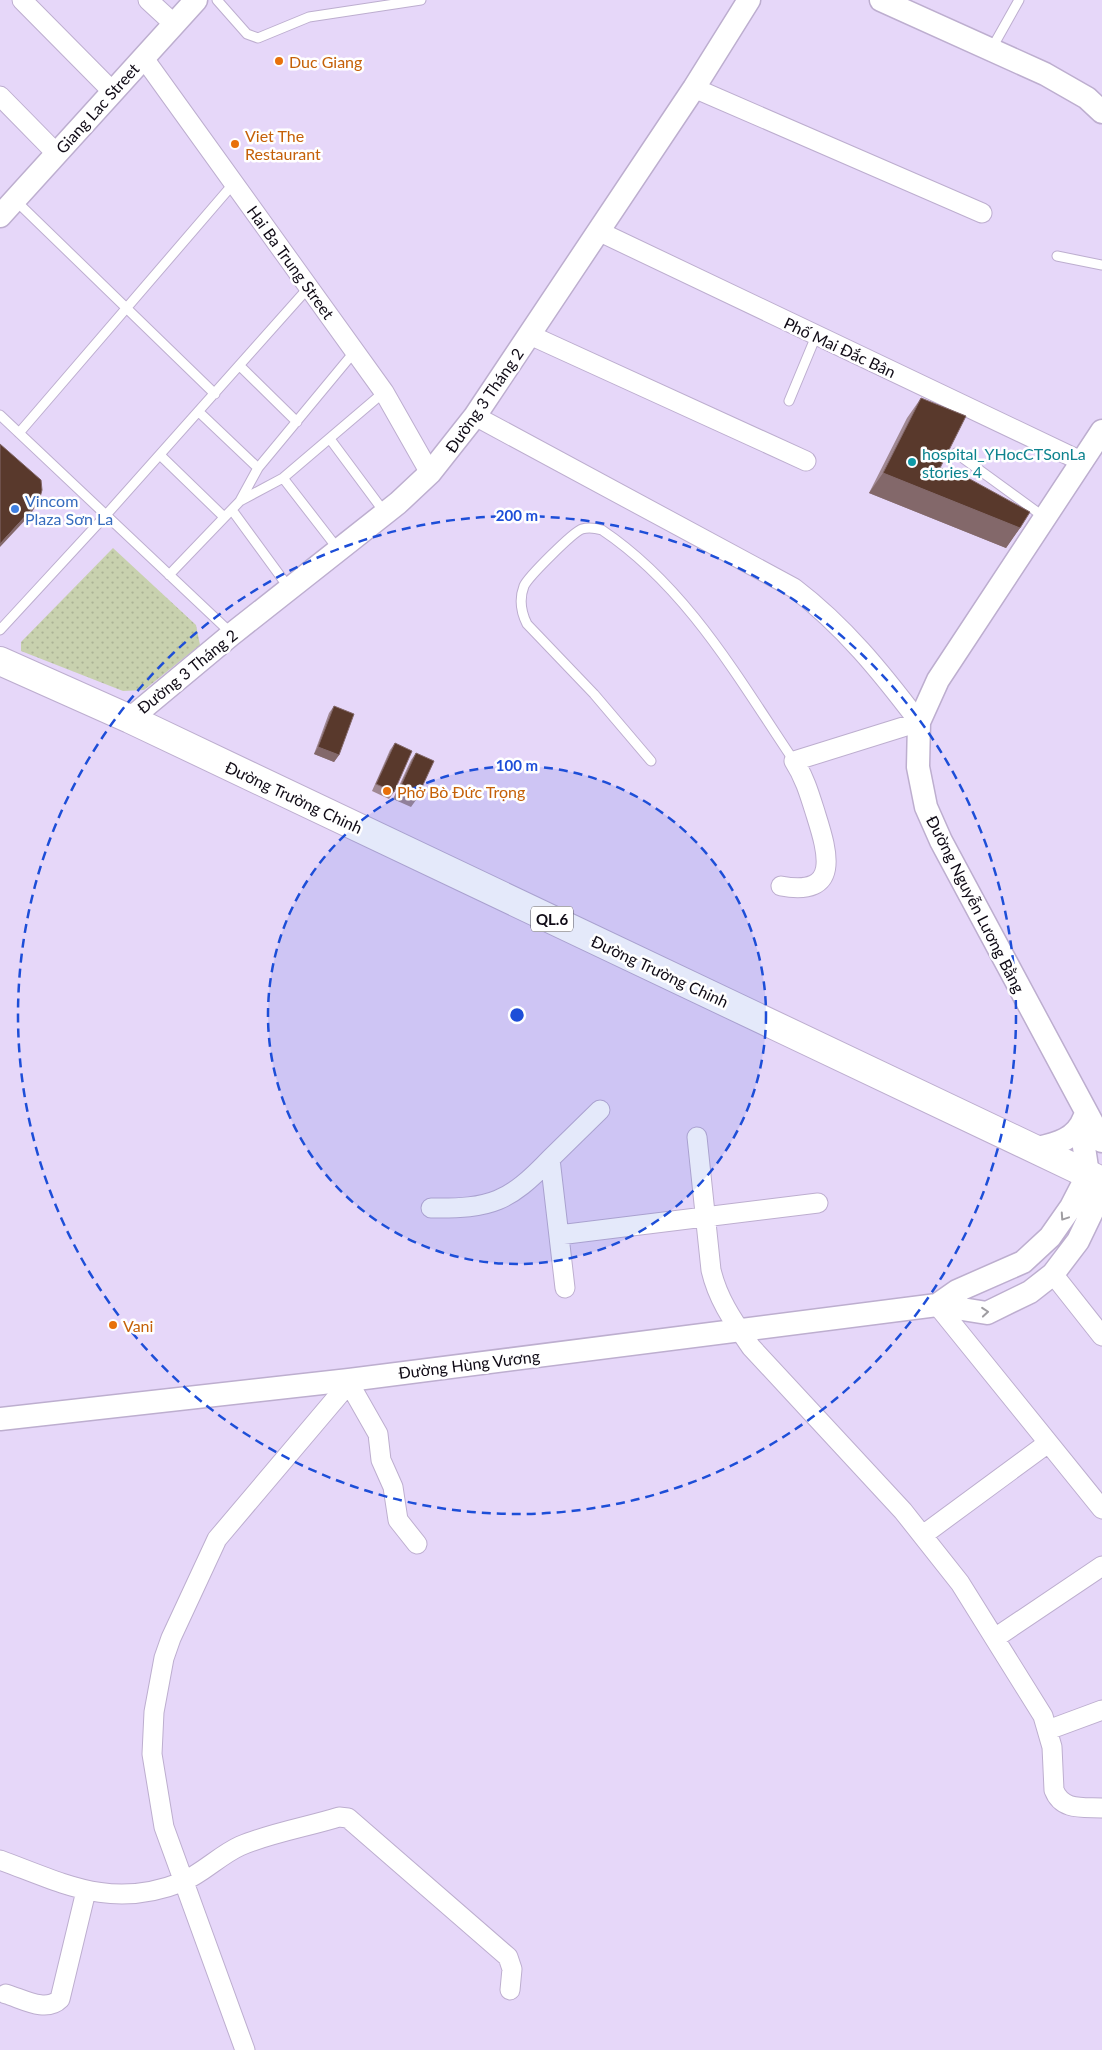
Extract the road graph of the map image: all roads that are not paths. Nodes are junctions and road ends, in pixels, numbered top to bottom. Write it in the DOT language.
graph roads {
  1 [pos="22,0"];
  2 [pos="148,0"];
  3 [pos="196,0"];
  4 [pos="217,0"];
  5 [pos="421,0"];
  6 [pos="748,0"];
  7 [pos="881,0"];
  8 [pos="1019,0"];
  9 [pos="174,24"];
  10 [pos="992,48"];
  11 [pos="143,57"];
  12 [pos="694,88"];
  13 [pos="112,91"];
  14 [pos="0,96"];
  15 [pos="1102,112"];
  16 [pos="56,153"];
  17 [pos="234,183"];
  18 [pos="7,208"];
  19 [pos="982,214"];
  20 [pos="598,231"];
  21 [pos="1057,256"];
  22 [pos="1102,265"];
  23 [pos="309,287"];
  24 [pos="127,308"];
  25 [pos="530,335"];
  26 [pos="816,336"];
  27 [pos="355,351"];
  28 [pos="240,366"];
  29 [pos="384,392"];
  30 [pos="215,394"];
  31 [pos="789,401"];
  32 [pos="199,412"];
  33 [pos="0,415"];
  34 [pos="476,416"];
  35 [pos="297,422"];
  36 [pos="1102,431"];
  37 [pos="19,433"];
  38 [pos="330,439"];
  39 [pos="956,453"];
  40 [pos="160,455"];
  41 [pos="806,461"];
  42 [pos="1083,462"];
  43 [pos="258,468"];
  44 [pos="430,473"];
  45 [pos="283,478"];
  46 [pos="240,501"];
  47 [pos="232,510"];
  48 [pos="386,513"];
  49 [pos="106,515"];
  50 [pos="1044,517"];
  51 [pos="224,518"];
  52 [pos="339,550"];
  53 [pos="169,575"];
  54 [pos="290,588"];
  55 [pos="0,630"];
  56 [pos="232,634"];
  57 [pos="0,661"];
  58 [pos="130,719"];
  59 [pos="919,722"];
  60 [pos="651,761"];
  61 [pos="794,761"];
  62 [pos="781,886"];
  63 [pos="600,1110"];
  64 [pos="1084,1120"];
  65 [pos="697,1137"];
  66 [pos="1102,1141"];
  67 [pos="1034,1149"];
  68 [pos="550,1159"];
  69 [pos="1097,1182"];
  70 [pos="818,1203"];
  71 [pos="431,1208"];
  72 [pos="705,1216"];
  73 [pos="559,1235"];
  74 [pos="1053,1274"];
  75 [pos="565,1288"];
  76 [pos="937,1305"];
  77 [pos="739,1330"];
  78 [pos="1102,1336"];
  79 [pos="349,1381"];
  80 [pos="0,1419"];
  81 [pos="1048,1443"];
  82 [pos="1102,1509"];
  83 [pos="923,1535"];
  84 [pos="417,1544"];
  85 [pos="1102,1566"];
  86 [pos="995,1638"];
  87 [pos="1102,1710"];
  88 [pos="1048,1730"];
  89 [pos="1102,1808"];
  90 [pos="0,1860"];
  91 [pos="183,1881"];
  92 [pos="86,1891"];
  93 [pos="510,1990"];
  94 [pos="6,1994"];
  95 [pos="245,2050"];
  1 -- 13 [label="street"];
  2 -- 9 [label="street"];
  3 -- 9 [label="street, Giang Lac Street"];
  4 -- 5 [label="lane"];
  6 -- 12 [label="street, Đường 3 Tháng 2"];
  7 -- 10 [label="street"];
  8 -- 10 [label="lane"];
  9 -- 11 [label="street, Giang Lac Street"];
  10 -- 15 [label="street"];
  11 -- 13 [label="street, Giang Lac Street"];
  11 -- 17 [label="street, Hai Ba Trung Street"];
  12 -- 19 [label="street"];
  12 -- 20 [label="street, Đường 3 Tháng 2"];
  13 -- 16 [label="street, Giang Lac Street"];
  14 -- 16 [label="street"];
  16 -- 18 [label="street, Giang Lac Street"];
  17 -- 23 [label="street, Hai Ba Trung Street"];
  17 -- 24 [label="lane"];
  18 -- 24 [label="lane"];
  20 -- 25 [label="street, Đường 3 Tháng 2"];
  20 -- 26 [label="street, Phố Mai Đắc Bân"];
  21 -- 22 [label="lane"];
  23 -- 27 [label="street, Hai Ba Trung Street"];
  23 -- 28 [label="lane"];
  24 -- 30 [label="lane"];
  24 -- 37 [label="lane"];
  25 -- 34 [label="street, Đường 3 Tháng 2"];
  25 -- 41 [label="street"];
  26 -- 31 [label="lane"];
  26 -- 42 [label="street, Phố Mai Đắc Bân"];
  27 -- 29 [label="street, Hai Ba Trung Street"];
  27 -- 35 [label="lane"];
  28 -- 30 [label="lane"];
  28 -- 35 [label="lane"];
  29 -- 38 [label="lane"];
  29 -- 44 [label="street, Hai Ba Trung Street"];
  30 -- 32 [label="lane"];
  32 -- 40 [label="lane"];
  32 -- 43 [label="lane"];
  33 -- 37 [label="lane"];
  34 -- 44 [label="street, Đường 3 Tháng 2"];
  34 -- 59 [label="street"];
  35 -- 43 [label="lane"];
  36 -- 42 [label="street, Đường Nguyễn Lương Bằng"];
  37 -- 49 [label="lane"];
  38 -- 45 [label="lane"];
  38 -- 48 [label="lane"];
  39 -- 50 [label="lane"];
  40 -- 49 [label="lane"];
  40 -- 51 [label="lane"];
  42 -- 50 [label="street, Đường Nguyễn Lương Bằng"];
  43 -- 46 [label="lane"];
  44 -- 48 [label="street, Đường 3 Tháng 2"];
  45 -- 46 [label="lane"];
  45 -- 52 [label="lane"];
  46 -- 47 [label="lane"];
  47 -- 51 [label="lane"];
  47 -- 54 [label="lane"];
  48 -- 52 [label="street, Đường 3 Tháng 2"];
  49 -- 53 [label="lane"];
  49 -- 55 [label="lane"];
  50 -- 59 [label="street, Đường Nguyễn Lương Bằng"];
  51 -- 53 [label="lane"];
  52 -- 54 [label="street, Đường 3 Tháng 2"];
  53 -- 56 [label="lane"];
  54 -- 56 [label="street, Đường 3 Tháng 2"];
  56 -- 58 [label="street, Đường 3 Tháng 2"];
  57 -- 58 [label="main road, Đường Trường Chinh / QL.6"];
  58 -- 67 [label="main road, Đường Trường Chinh / QL.6"];
  59 -- 61 [label="street"];
  59 -- 64 [label="street, Đường Nguyễn Lương Bằng"];
  60 -- 61 [label="lane"];
  61 -- 62 [label="street"];
  63 -- 68 [label="street"];
  64 -- 66 [label="street, Đường Nguyễn Lương Bằng"];
  64 -- 67 [label="street"];
  64 -- 69 [label="street"];
  65 -- 72 [label="street"];
  67 -- 69 [label="main road, Đường Trường Chinh / QL.6"];
  68 -- 71 [label="street"];
  68 -- 73 [label="street"];
  69 -- 74 [label="street, Đường Hùng Vương"];
  69 -- 76 [label="street, Đường Hùng Vương, one-way"];
  70 -- 72 [label="street"];
  72 -- 73 [label="street"];
  72 -- 77 [label="street"];
  73 -- 75 [label="street"];
  76 -- 74 [label="street, Đường Hùng Vương, one-way"];
  74 -- 78 [label="street"];
  76 -- 77 [label="street, Đường Hùng Vương"];
  76 -- 81 [label="street"];
  77 -- 79 [label="street, Đường Hùng Vương"];
  77 -- 83 [label="street"];
  79 -- 80 [label="street, Đường Hùng Vương"];
  79 -- 84 [label="street"];
  79 -- 91 [label="street"];
  81 -- 82 [label="street"];
  81 -- 83 [label="street"];
  83 -- 86 [label="street"];
  85 -- 86 [label="street"];
  86 -- 88 [label="street"];
  87 -- 88 [label="street"];
  88 -- 89 [label="street"];
  90 -- 92 [label="street"];
  91 -- 92 [label="street"];
  91 -- 93 [label="street"];
  91 -- 95 [label="street"];
  92 -- 94 [label="street"];
}
